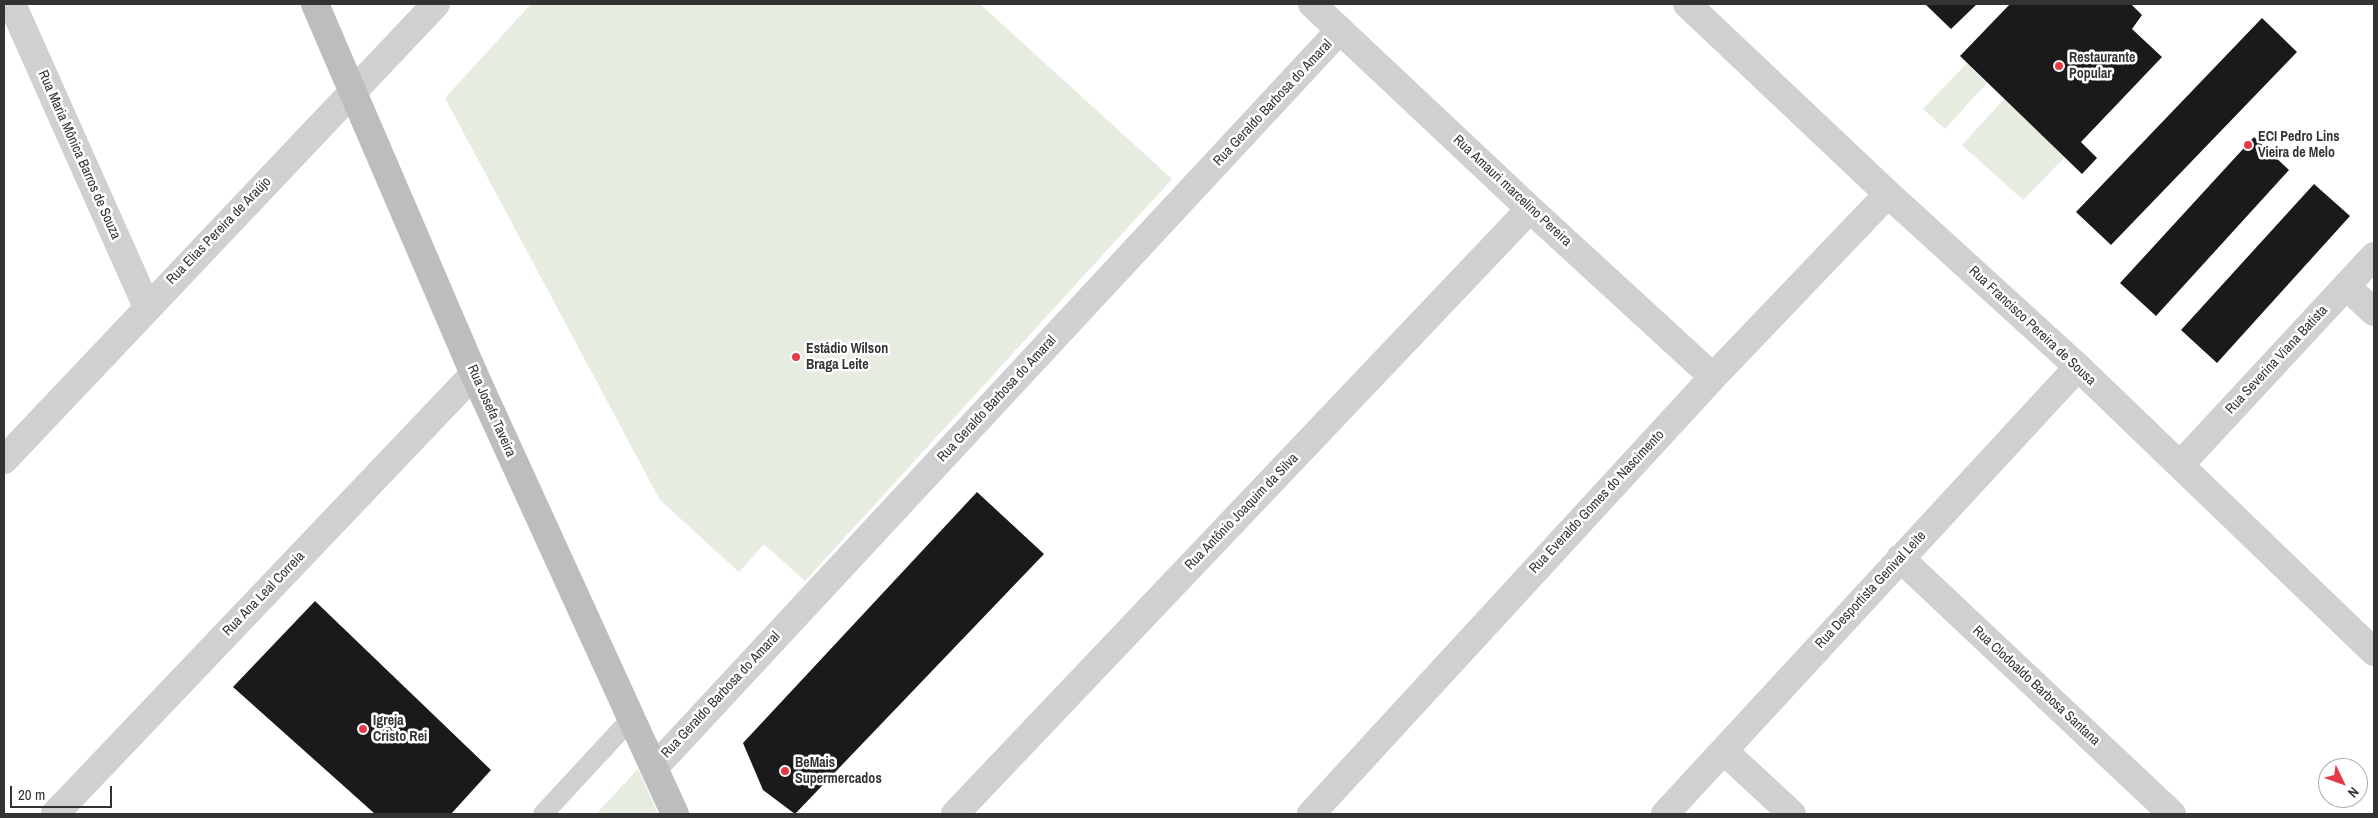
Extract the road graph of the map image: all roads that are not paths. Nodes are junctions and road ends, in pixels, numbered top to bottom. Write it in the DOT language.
graph roads {
  1 [pos="12,4"];
  2 [pos="315,4"];
  3 [pos="436,4"];
  4 [pos="1312,4"];
  5 [pos="1701,9"];
  6 [pos="1340,30"];
  7 [pos="353,91"];
  8 [pos="1888,194"];
  9 [pos="1530,209"];
  10 [pos="2374,256"];
  11 [pos="2346,286"];
  12 [pos="147,307"];
  13 [pos="2374,312"];
  14 [pos="2078,367"];
  15 [pos="474,374"];
  16 [pos="1713,377"];
  17 [pos="4,460"];
  18 [pos="2180,465"];
  19 [pos="1900,558"];
  20 [pos="2374,652"];
  21 [pos="631,719"];
  22 [pos="1724,751"];
  23 [pos="654,768"];
  24 [pos="55,814"];
  25 [pos="543,814"];
  26 [pos="675,814"];
  27 [pos="955,814"];
  28 [pos="1311,814"];
  29 [pos="1665,814"];
  30 [pos="1792,814"];
  31 [pos="2172,814"];
  1 -- 12 [label="street, Rua Maria Mônica Barros de Souza"];
  2 -- 7 [label="main road, Rua Josefa Taveira"];
  3 -- 7 [label="street, Rua Elias Pereira de Araújo"];
  4 -- 6 [label="street, Rua Amauri marcelino Pereira"];
  5 -- 8 [label="street, Rua Francisco Pereira de Sousa"];
  6 -- 9 [label="street, Rua Amauri marcelino Pereira"];
  6 -- 23 [label="street, Rua Geraldo Barbosa do Amaral"];
  7 -- 12 [label="street, Rua Elias Pereira de Araújo"];
  7 -- 15 [label="main road, Rua Josefa Taveira"];
  8 -- 14 [label="street, Rua Francisco Pereira de Sousa"];
  8 -- 16 [label="street, Rua Everaldo Gomes do Nascimento"];
  9 -- 16 [label="street, Rua Amauri marcelino Pereira"];
  9 -- 27 [label="street, Rua Antônio Joaquim da Silva"];
  10 -- 11 [label="street, Rua Severina Viana Batista"];
  11 -- 13 [label="street"];
  11 -- 18 [label="street, Rua Severina Viana Batista"];
  12 -- 17 [label="street, Rua Elias Pereira de Araújo"];
  14 -- 18 [label="street, Rua Francisco Pereira de Sousa"];
  14 -- 19 [label="street, Rua Desportista Genival Leite"];
  15 -- 21 [label="main road, Rua Josefa Taveira"];
  15 -- 24 [label="street, Rua Ana Leal Correia"];
  16 -- 28 [label="street, Rua Everaldo Gomes do Nascimento"];
  18 -- 20 [label="street, Rua Francisco Pereira de Sousa"];
  19 -- 22 [label="street, Rua Desportista Genival Leite"];
  19 -- 31 [label="street, Rua Clodoaldo Barbosa Santana"];
  21 -- 23 [label="main road, Rua Josefa Taveira"];
  21 -- 25 [label="lane"];
  22 -- 29 [label="street, Rua Desportista Genival Leite"];
  22 -- 30 [label="street"];
  23 -- 26 [label="main road, Rua Josefa Taveira"];
}
